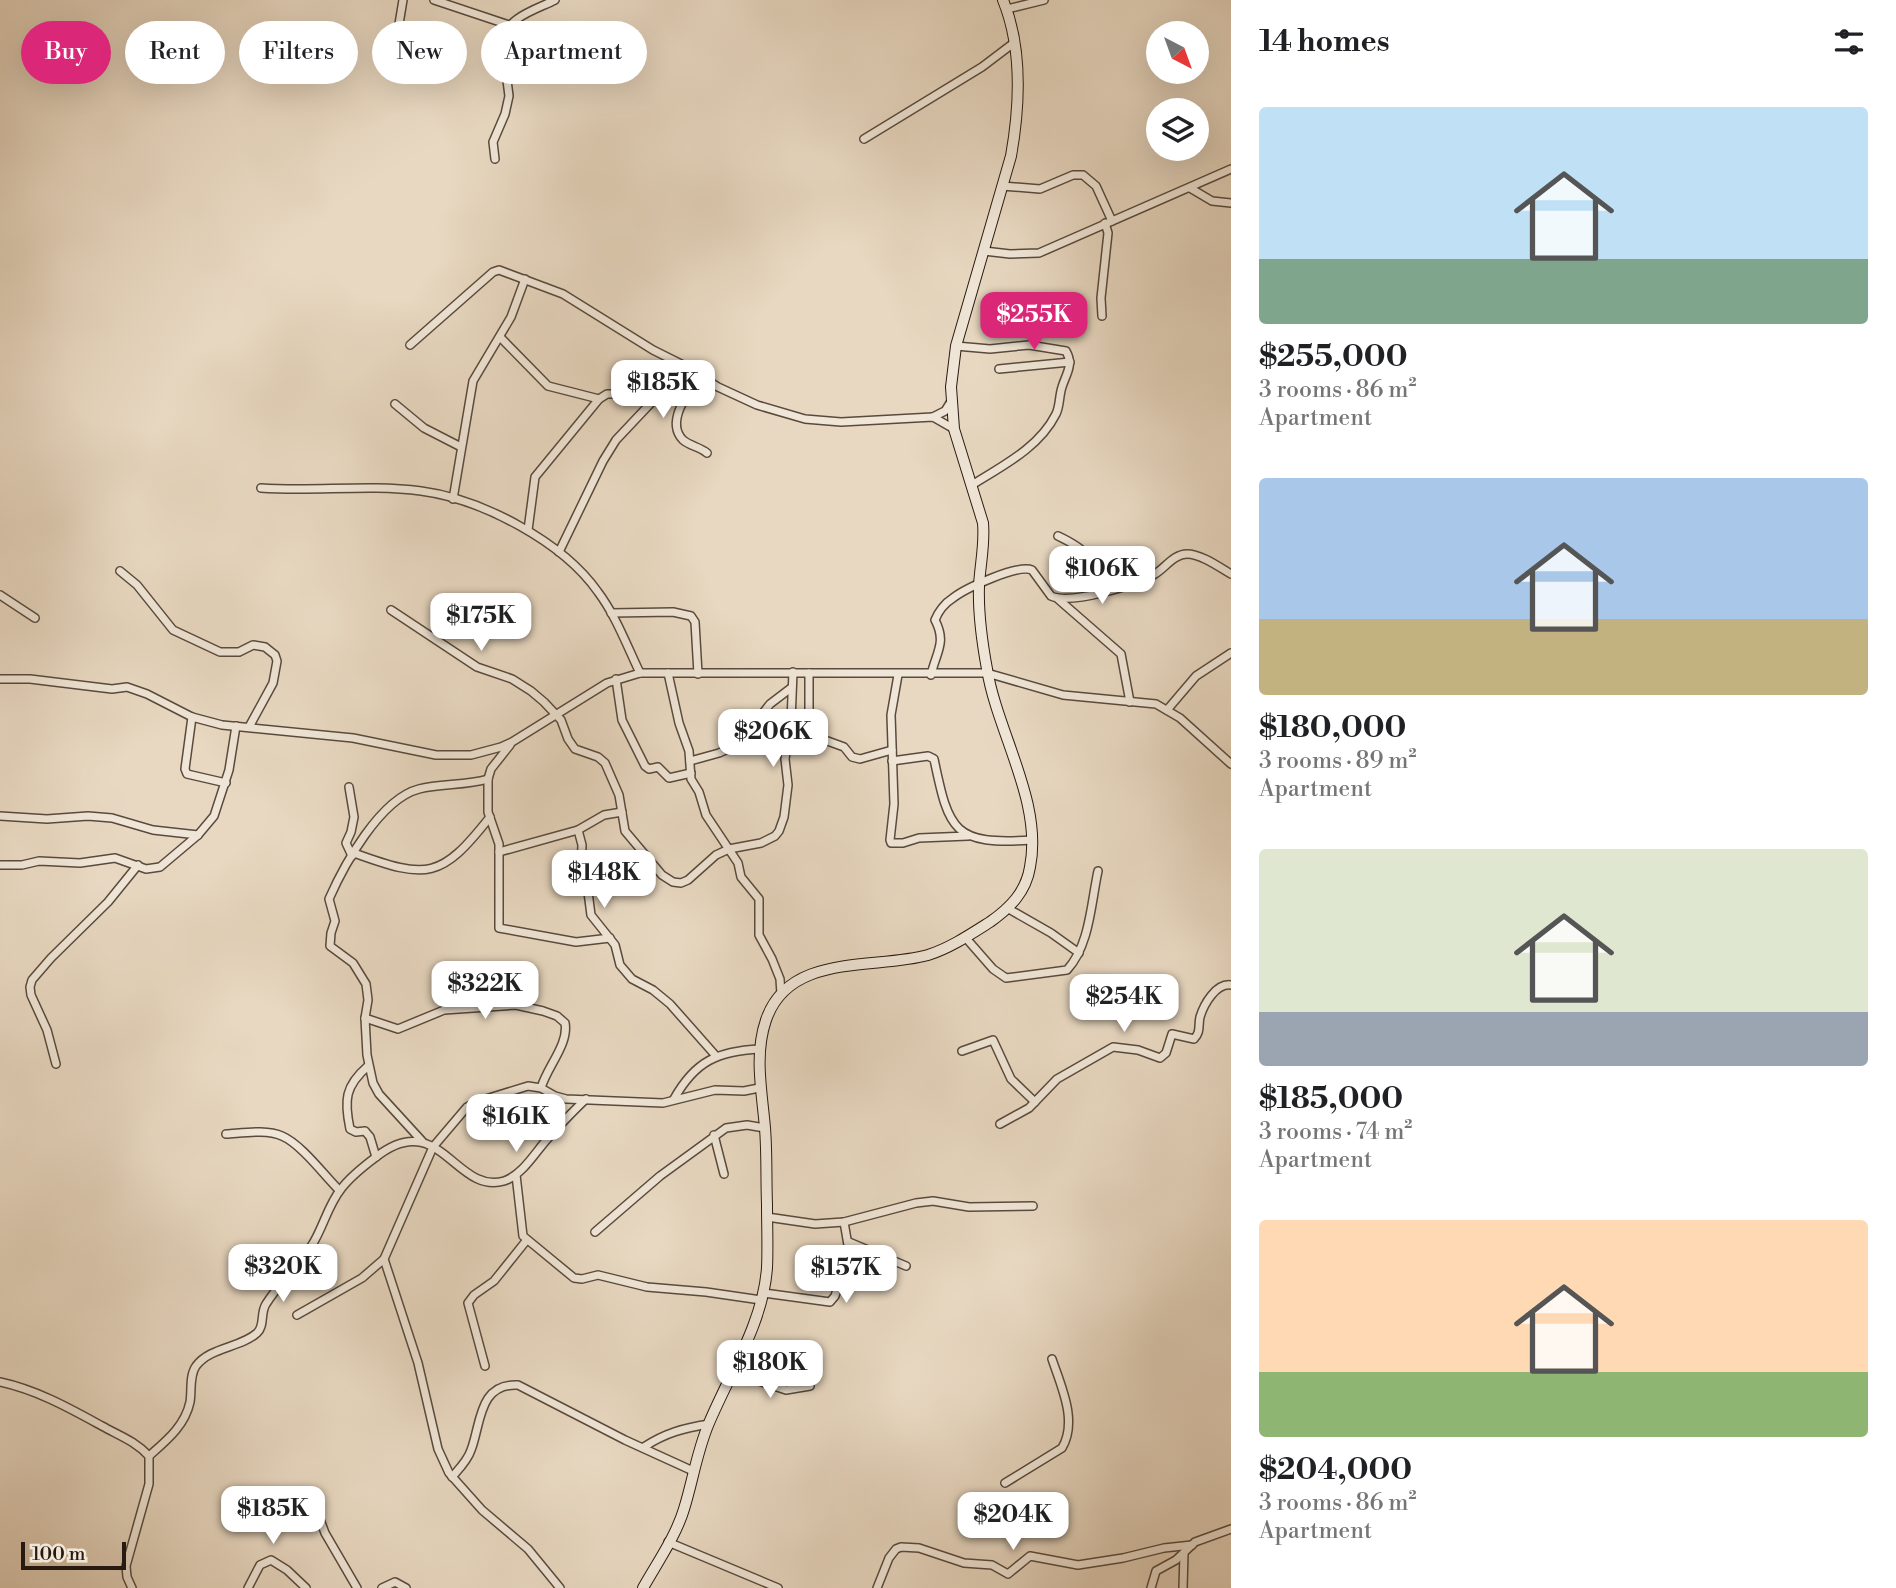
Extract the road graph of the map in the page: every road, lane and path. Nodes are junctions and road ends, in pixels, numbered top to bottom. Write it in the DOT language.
graph roads {
  1 [pos="403,0"];
  2 [pos="435,0"];
  3 [pos="555,0"];
  4 [pos="1044,0"];
  5 [pos="1005,5"];
  6 [pos="400,21"];
  7 [pos="497,21"];
  8 [pos="516,21"];
  9 [pos="1015,42"];
  10 [pos="506,84"];
  11 [pos="864,139"];
  12 [pos="495,159"];
  13 [pos="1231,169"];
  14 [pos="1002,186"];
  15 [pos="1190,188"];
  16 [pos="1231,203"];
  17 [pos="1109,222"];
  18 [pos="984,251"];
  19 [pos="525,279"];
  20 [pos="1102,316"];
  21 [pos="500,337"];
  22 [pos="410,345"];
  23 [pos="956,346"];
  24 [pos="1069,362"];
  25 [pos="999,369"];
  26 [pos="701,379"];
  27 [pos="665,388"];
  28 [pos="599,399"];
  29 [pos="950,403"];
  30 [pos="395,404"];
  31 [pos="933,417"];
  32 [pos="954,429"];
  33 [pos="461,447"];
  34 [pos="707,453"];
  35 [pos="972,485"];
  36 [pos="261,488"];
  37 [pos="453,499"];
  38 [pos="527,530"];
  39 [pos="1058,536"];
  40 [pos="559,552"];
  41 [pos="120,570"];
  42 [pos="1231,574"];
  43 [pos="979,585"];
  44 [pos="1101,591"];
  45 [pos="0,595"];
  46 [pos="1058,599"];
  47 [pos="391,610"];
  48 [pos="611,613"];
  49 [pos="35,618"];
  50 [pos="1231,653"];
  51 [pos="793,672"];
  52 [pos="640,673"];
  53 [pos="668,673"];
  54 [pos="809,673"];
  55 [pos="987,673"];
  56 [pos="698,674"];
  57 [pos="898,675"];
  58 [pos="931,675"];
  59 [pos="0,679"];
  60 [pos="615,679"];
  61 [pos="791,688"];
  62 [pos="1130,702"];
  63 [pos="1167,710"];
  64 [pos="555,713"];
  65 [pos="192,717"];
  66 [pos="236,726"];
  67 [pos="250,727"];
  68 [pos="512,742"];
  69 [pos="892,750"];
  70 [pos="690,761"];
  71 [pos="892,761"];
  72 [pos="1231,764"];
  73 [pos="691,773"];
  74 [pos="488,779"];
  75 [pos="226,783"];
  76 [pos="349,787"];
  77 [pos="622,812"];
  78 [pos="0,816"];
  79 [pos="490,817"];
  80 [pos="578,830"];
  81 [pos="198,835"];
  82 [pos="968,836"];
  83 [pos="1032,840"];
  84 [pos="729,849"];
  85 [pos="499,852"];
  86 [pos="353,854"];
  87 [pos="0,864"];
  88 [pos="138,865"];
  89 [pos="1098,871"];
  90 [pos="1007,908"];
  91 [pos="965,937"];
  92 [pos="610,938"];
  93 [pos="1080,953"];
  94 [pos="1231,985"];
  95 [pos="781,994"];
  96 [pos="365,1018"];
  97 [pos="760,1049"];
  98 [pos="962,1051"];
  99 [pos="716,1056"];
  100 [pos="56,1064"];
  101 [pos="368,1066"];
  102 [pos="541,1088"];
  103 [pos="760,1088"];
  104 [pos="586,1099"];
  105 [pos="674,1099"];
  106 [pos="1035,1102"];
  107 [pos="1000,1124"];
  108 [pos="765,1128"];
  109 [pos="226,1134"];
  110 [pos="714,1135"];
  111 [pos="429,1145"];
  112 [pos="376,1157"];
  113 [pos="724,1174"];
  114 [pos="516,1175"];
  115 [pos="340,1190"];
  116 [pos="1033,1206"];
  117 [pos="767,1217"];
  118 [pos="844,1222"];
  119 [pos="595,1233"];
  120 [pos="526,1241"];
  121 [pos="849,1242"];
  122 [pos="384,1259"];
  123 [pos="906,1266"];
  124 [pos="762,1296"];
  125 [pos="297,1315"];
  126 [pos="1052,1359"];
  127 [pos="485,1366"];
  128 [pos="732,1372"];
  129 [pos="0,1382"];
  130 [pos="810,1386"];
  131 [pos="709,1424"];
  132 [pos="644,1447"];
  133 [pos="149,1456"];
  134 [pos="693,1471"];
  135 [pos="452,1477"];
  136 [pos="1005,1483"];
  137 [pos="319,1517"];
  138 [pos="1231,1529"];
  139 [pos="668,1542"];
  140 [pos="1192,1545"];
  141 [pos="1184,1553"];
  142 [pos="132,1588"];
  143 [pos="248,1588"];
  144 [pos="306,1588"];
  145 [pos="356,1588"];
  146 [pos="382,1588"];
  147 [pos="406,1588"];
  148 [pos="560,1588"];
  149 [pos="643,1588"];
  150 [pos="778,1588"];
  151 [pos="877,1588"];
  152 [pos="1151,1588"];
  153 [pos="1183,1588"];
  1 -- 6 [label="street"];
  2 -- 7 [label="street"];
  3 -- 8 [label="street"];
  4 -- 5 [label="street"];
  5 -- 9 [label="main road"];
  9 -- 11 [label="street"];
  9 -- 14 [label="main road"];
  10 -- 12 [label="street"];
  13 -- 15 [label="street"];
  14 -- 17 [label="street"];
  14 -- 18 [label="main road"];
  15 -- 16 [label="street"];
  15 -- 17 [label="street"];
  17 -- 18 [label="street"];
  17 -- 20 [label="street"];
  18 -- 23 [label="main road"];
  19 -- 21 [label="street"];
  19 -- 22 [label="street"];
  19 -- 26 [label="street"];
  21 -- 28 [label="street"];
  21 -- 33 [label="street"];
  23 -- 24 [label="street"];
  23 -- 29 [label="main road"];
  24 -- 25 [label="street"];
  24 -- 35 [label="street"];
  26 -- 27 [label="street"];
  26 -- 31 [label="street"];
  26 -- 34 [label="street"];
  27 -- 28 [label="street"];
  27 -- 40 [label="street"];
  28 -- 38 [label="street"];
  29 -- 31 [label="street"];
  29 -- 32 [label="main road"];
  30 -- 33 [label="street"];
  31 -- 32 [label="street"];
  32 -- 35 [label="main road"];
  33 -- 37 [label="street"];
  35 -- 43 [label="main road"];
  36 -- 37 [label="street"];
  37 -- 38 [label="street"];
  38 -- 40 [label="street"];
  39 -- 44 [label="street"];
  40 -- 48 [label="street"];
  41 -- 67 [label="street"];
  42 -- 44 [label="street"];
  43 -- 46 [label="street"];
  43 -- 55 [label="main road"];
  43 -- 58 [label="street"];
  44 -- 46 [label="street"];
  45 -- 49 [label="street"];
  46 -- 62 [label="street"];
  47 -- 64 [label="street"];
  48 -- 52 [label="street"];
  48 -- 56 [label="street"];
  50 -- 63 [label="street"];
  51 -- 54 [label="street"];
  51 -- 56 [label="street"];
  51 -- 61 [label="street"];
  52 -- 53 [label="street"];
  52 -- 60 [label="street"];
  53 -- 56 [label="street"];
  53 -- 70 [label="street"];
  54 -- 57 [label="street"];
  54 -- 69 [label="street"];
  55 -- 58 [label="street"];
  55 -- 62 [label="street"];
  55 -- 83 [label="main road"];
  57 -- 58 [label="street"];
  57 -- 69 [label="street"];
  59 -- 65 [label="street"];
  60 -- 64 [label="street"];
  60 -- 73 [label="street"];
  61 -- 70 [label="street"];
  61 -- 84 [label="street"];
  62 -- 63 [label="street"];
  63 -- 72 [label="street"];
  64 -- 68 [label="street"];
  64 -- 77 [label="street"];
  65 -- 66 [label="street"];
  65 -- 75 [label="street"];
  66 -- 67 [label="street"];
  66 -- 75 [label="street"];
  67 -- 68 [label="street"];
  68 -- 74 [label="street"];
  69 -- 71 [label="street"];
  70 -- 73 [label="street"];
  71 -- 82 [label="street"];
  71 -- 82 [label="street"];
  73 -- 84 [label="street"];
  74 -- 79 [label="street"];
  74 -- 86 [label="street"];
  75 -- 81 [label="street"];
  76 -- 86 [label="street"];
  77 -- 80 [label="street"];
  77 -- 84 [label="street"];
  78 -- 81 [label="street"];
  79 -- 85 [label="street"];
  79 -- 86 [label="street"];
  80 -- 85 [label="street"];
  80 -- 92 [label="street"];
  81 -- 88 [label="street"];
  82 -- 83 [label="street"];
  83 -- 90 [label="main road"];
  84 -- 95 [label="street"];
  85 -- 92 [label="street"];
  86 -- 96 [label="street"];
  87 -- 88 [label="street"];
  88 -- 100 [label="street"];
  89 -- 93 [label="street"];
  90 -- 91 [label="main road"];
  90 -- 93 [label="street"];
  91 -- 93 [label="street"];
  91 -- 95 [label="main road"];
  92 -- 99 [label="street"];
  94 -- 106 [label="street"];
  95 -- 97 [label="main road"];
  96 -- 101 [label="street"];
  96 -- 102 [label="street"];
  97 -- 99 [label="street"];
  97 -- 103 [label="main road"];
  98 -- 106 [label="street"];
  99 -- 105 [label="street"];
  101 -- 111 [label="street"];
  101 -- 112 [label="street"];
  102 -- 104 [label="street"];
  102 -- 111 [label="street"];
  103 -- 105 [label="street"];
  103 -- 108 [label="main road"];
  104 -- 105 [label="street"];
  104 -- 114 [label="street"];
  106 -- 107 [label="street"];
  108 -- 110 [label="street"];
  108 -- 117 [label="main road"];
  109 -- 115 [label="street"];
  110 -- 113 [label="street"];
  110 -- 119 [label="street"];
  111 -- 112 [label="street"];
  111 -- 114 [label="street"];
  111 -- 122 [label="street"];
  112 -- 115 [label="street"];
  114 -- 120 [label="street"];
  115 -- 133 [label="street"];
  116 -- 118 [label="street"];
  117 -- 118 [label="street"];
  117 -- 124 [label="main road"];
  118 -- 121 [label="street"];
  120 -- 124 [label="street"];
  120 -- 127 [label="street"];
  121 -- 123 [label="street"];
  121 -- 124 [label="street"];
  122 -- 125 [label="street"];
  122 -- 135 [label="street"];
  124 -- 128 [label="main road"];
  126 -- 136 [label="street"];
  128 -- 130 [label="street"];
  128 -- 131 [label="main road"];
  129 -- 133 [label="street"];
  131 -- 132 [label="street"];
  131 -- 134 [label="main road"];
  132 -- 134 [label="street"];
  132 -- 135 [label="street"];
  133 -- 142 [label="street"];
  134 -- 139 [label="main road"];
  135 -- 148 [label="street"];
  137 -- 145 [label="street"];
  138 -- 140 [label="street"];
  139 -- 149 [label="main road"];
  139 -- 150 [label="street"];
  140 -- 141 [label="street"];
  140 -- 151 [label="street"];
  141 -- 152 [label="street"];
  141 -- 153 [label="street"];
  143 -- 144 [label="street"];
  146 -- 147 [label="street"];
}
